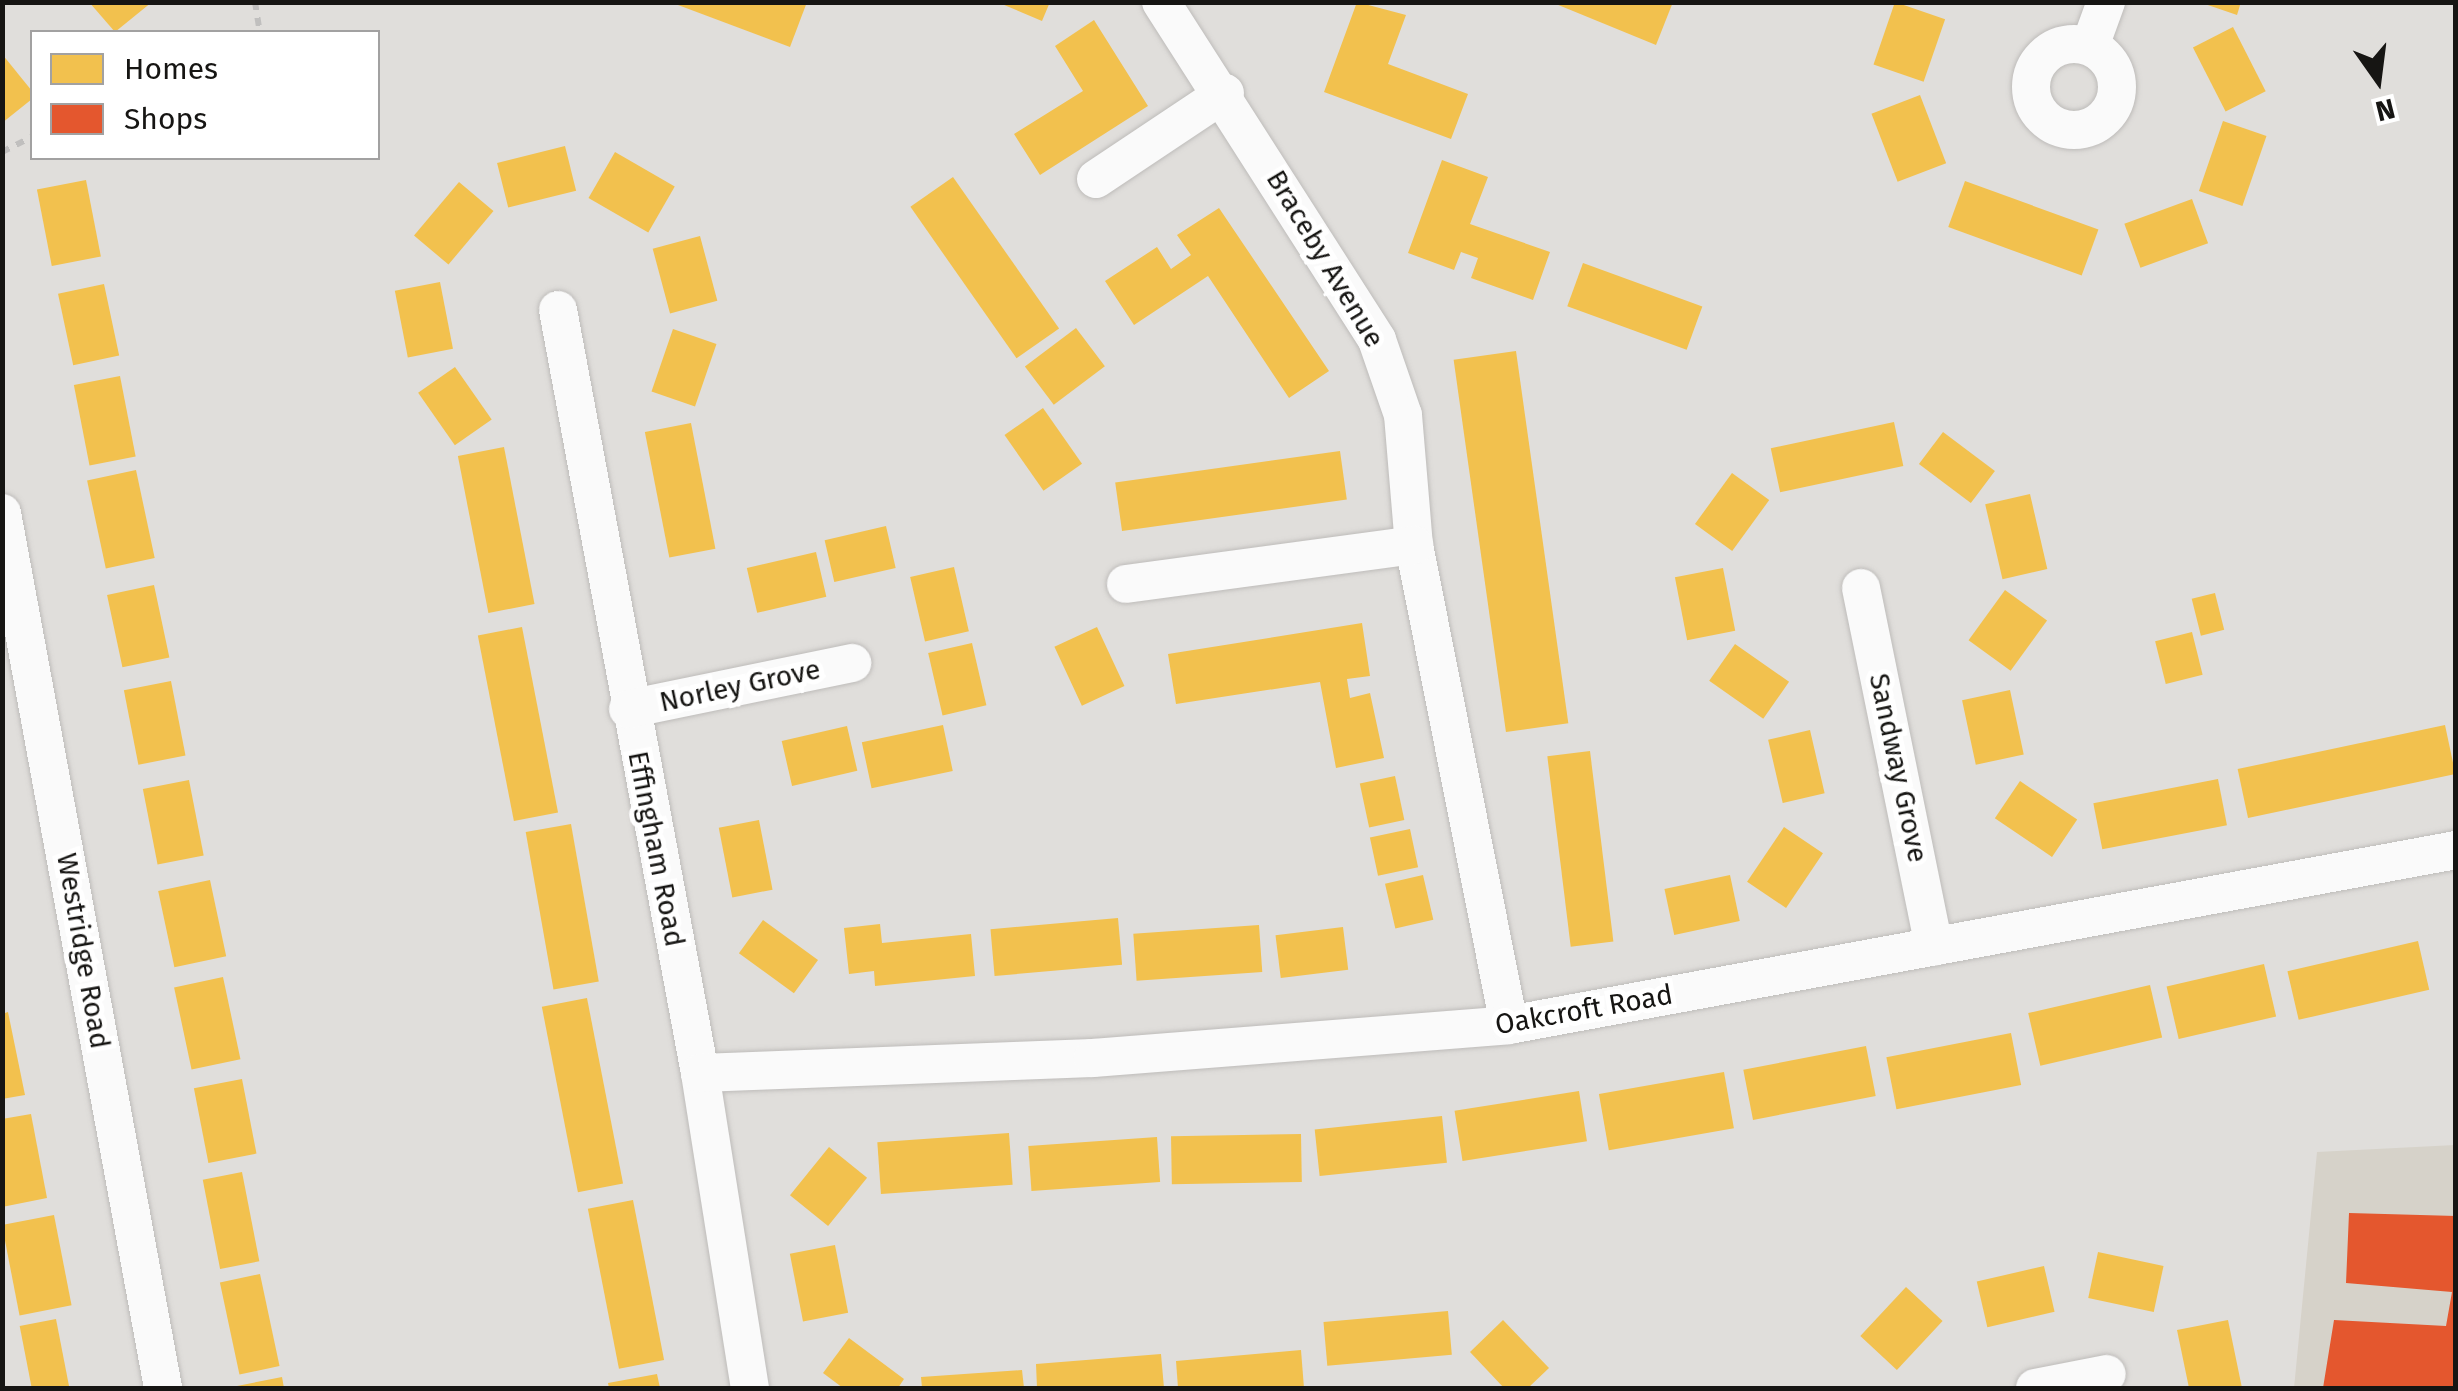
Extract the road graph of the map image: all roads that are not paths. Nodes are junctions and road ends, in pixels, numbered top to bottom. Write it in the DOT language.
graph roads {
  1 [pos="1161,2"];
  2 [pos="2106,2"];
  3 [pos="2090,46"];
  4 [pos="1225,93"];
  5 [pos="1096,179"];
  6 [pos="558,310"];
  7 [pos="2,513"];
  8 [pos="1414,545"];
  9 [pos="1126,584"];
  10 [pos="1860,588"];
  11 [pos="852,663"];
  12 [pos="628,709"];
  13 [pos="2456,850"];
  14 [pos="1934,948"];
  15 [pos="1509,1025"];
  16 [pos="700,1073"];
  17 [pos="2107,1374"];
  18 [pos="163,1388"];
  19 [pos="750,1388"];
  20 [pos="2035,1388"];
  1 -- 4 [label="street, Braceby Avenue"];
  2 -- 3 [label="street"];
  4 -- 5 [label="street"];
  4 -- 8 [label="street, Braceby Avenue"];
  6 -- 12 [label="street, Effingham Road"];
  7 -- 18 [label="street, Westridge Road"];
  8 -- 9 [label="street"];
  8 -- 15 [label="street, Braceby Avenue"];
  10 -- 14 [label="street, Sandway Grove"];
  11 -- 12 [label="street, Norley Grove"];
  12 -- 16 [label="street, Effingham Road"];
  13 -- 14 [label="street, Oakcroft Road"];
  14 -- 15 [label="street, Oakcroft Road"];
  15 -- 16 [label="street, Oakcroft Road"];
  16 -- 19 [label="street, Effingham Road"];
  17 -- 20 [label="street"];
}
